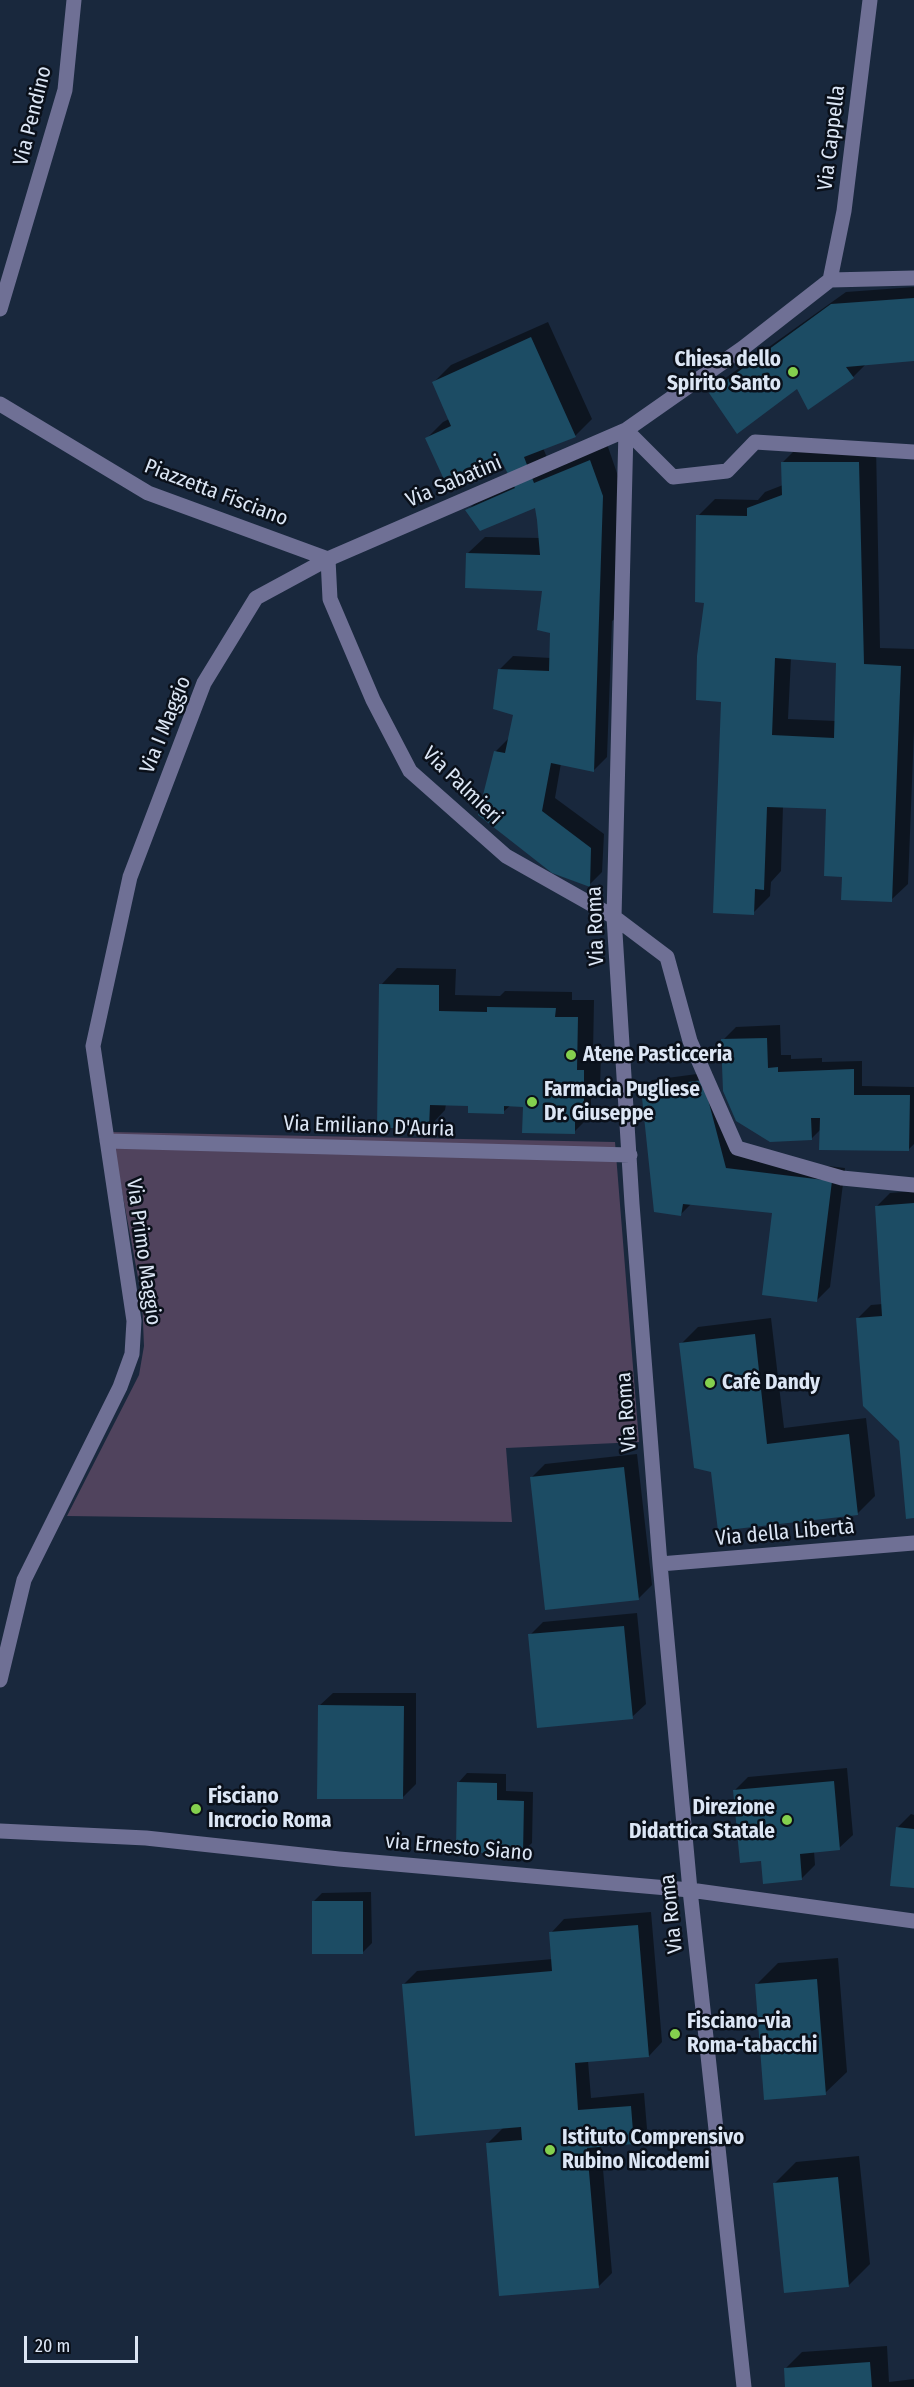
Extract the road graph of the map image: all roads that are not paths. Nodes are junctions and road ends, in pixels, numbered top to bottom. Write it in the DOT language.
graph roads {
  1 [pos="74,0"];
  2 [pos="870,0"];
  3 [pos="914,278"];
  4 [pos="830,280"];
  5 [pos="0,309"];
  6 [pos="0,404"];
  7 [pos="626,430"];
  8 [pos="914,452"];
  9 [pos="328,559"];
  10 [pos="614,917"];
  11 [pos="113,955"];
  12 [pos="107,1141"];
  13 [pos="630,1155"];
  14 [pos="914,1185"];
  15 [pos="914,1544"];
  16 [pos="660,1564"];
  17 [pos="0,1677"];
  18 [pos="0,1832"];
  19 [pos="690,1890"];
  20 [pos="914,1921"];
  21 [pos="744,2387"];
  1 -- 5 [label="street, Via Pendino"];
  2 -- 4 [label="street, Via Cappella"];
  3 -- 4 [label="street"];
  4 -- 7 [label="street, Via Sabatini"];
  6 -- 9 [label="street, Piazzetta Fisciano"];
  7 -- 8 [label="street"];
  7 -- 9 [label="street, Via Sabatini"];
  7 -- 10 [label="street, Via Roma"];
  9 -- 10 [label="street, Via Palmieri"];
  9 -- 11 [label="street, Via I Maggio"];
  10 -- 13 [label="street, Via Roma"];
  10 -- 14 [label="street, Via Palmieri"];
  11 -- 12 [label="street, Via Primo Maggio"];
  12 -- 13 [label="street, Via Emiliano D'Auria"];
  12 -- 17 [label="street, Via Primo Maggio"];
  13 -- 16 [label="street, Via Roma"];
  15 -- 16 [label="street, Via della Libertà"];
  16 -- 19 [label="street, Via Roma"];
  18 -- 19 [label="street, via Ernesto Siano"];
  19 -- 20 [label="street, via Ernesto Siano"];
  19 -- 21 [label="street, Via Roma"];
}
